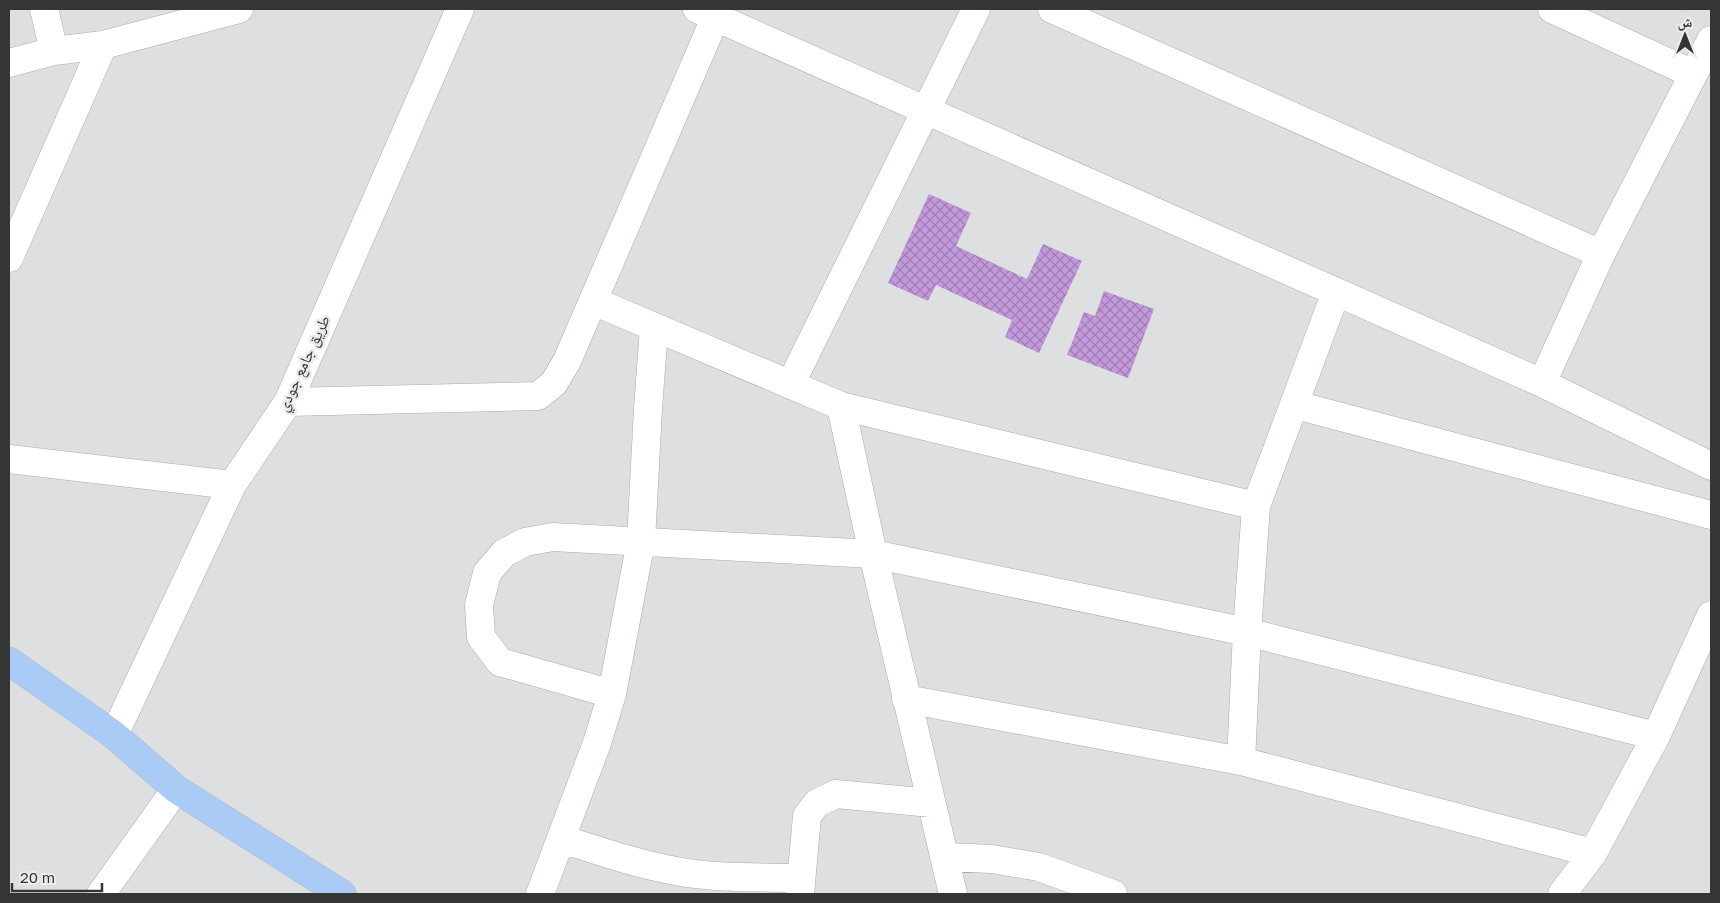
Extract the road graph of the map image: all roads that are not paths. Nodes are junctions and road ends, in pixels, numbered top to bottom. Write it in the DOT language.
graph roads {
  1 [pos="44,9"];
  2 [pos="239,9"];
  3 [pos="460,9"];
  4 [pos="976,9"];
  5 [pos="1052,9"];
  6 [pos="1552,9"];
  7 [pos="710,12"];
  8 [pos="1711,40"];
  9 [pos="103,45"];
  10 [pos="54,51"];
  11 [pos="9,63"];
  12 [pos="1693,74"];
  13 [pos="926,110"];
  14 [pos="1601,254"];
  15 [pos="9,258"];
  16 [pos="1336,292"];
  17 [pos="592,301"];
  18 [pos="654,328"];
  19 [pos="1542,383"];
  20 [pos="790,385"];
  21 [pos="288,402"];
  22 [pos="1296,405"];
  23 [pos="841,406"];
  24 [pos="9,459"];
  25 [pos="1711,466"];
  26 [pos="232,485"];
  27 [pos="1256,506"];
  28 [pos="1711,515"];
  29 [pos="641,541"];
  30 [pos="873,554"];
  31 [pos="1711,615"];
  32 [pos="1247,632"];
  33 [pos="9,661"];
  34 [pos="612,694"];
  35 [pos="906,699"];
  36 [pos="114,735"];
  37 [pos="1656,736"];
  38 [pos="1241,761"];
  39 [pos="176,789"];
  40 [pos="932,803"];
  41 [pos="562,839"];
  42 [pos="1593,853"];
  43 [pos="946,857"];
  44 [pos="800,886"];
  45 [pos="101,894"];
  46 [pos="342,894"];
  47 [pos="540,894"];
  48 [pos="953,894"];
  49 [pos="1113,894"];
  50 [pos="1562,894"];
  1 -- 10 [label="street"];
  2 -- 9 [label="street"];
  3 -- 21 [label="street, طريق جامع جودي"];
  4 -- 13 [label="street"];
  5 -- 14 [label="street"];
  6 -- 12 [label="street"];
  7 -- 13 [label="street"];
  7 -- 17 [label="street"];
  8 -- 12 [label="street"];
  9 -- 10 [label="street"];
  9 -- 15 [label="street"];
  10 -- 11 [label="street"];
  12 -- 14 [label="street"];
  13 -- 16 [label="street"];
  13 -- 20 [label="street"];
  14 -- 19 [label="street"];
  16 -- 19 [label="street"];
  16 -- 22 [label="street"];
  17 -- 18 [label="street"];
  17 -- 21 [label="street"];
  18 -- 20 [label="street"];
  18 -- 29 [label="street"];
  19 -- 25 [label="street"];
  20 -- 23 [label="street"];
  21 -- 26 [label="street, طريق جامع جودي"];
  22 -- 27 [label="street"];
  22 -- 28 [label="street"];
  23 -- 27 [label="street"];
  23 -- 30 [label="street"];
  24 -- 26 [label="street"];
  26 -- 36 [label="street, طريق جامع جودي"];
  27 -- 32 [label="street"];
  29 -- 30 [label="street"];
  29 -- 34 [label="street"];
  29 -- 34 [label="street"];
  30 -- 32 [label="street"];
  30 -- 35 [label="street"];
  31 -- 37 [label="street"];
  32 -- 37 [label="street"];
  32 -- 38 [label="street"];
  33 -- 36 [label="main road"];
  34 -- 41 [label="street"];
  35 -- 38 [label="street"];
  35 -- 40 [label="street"];
  36 -- 39 [label="main road"];
  37 -- 42 [label="street"];
  38 -- 42 [label="street"];
  39 -- 45 [label="street"];
  39 -- 46 [label="main road"];
  40 -- 43 [label="street"];
  40 -- 44 [label="street"];
  41 -- 44 [label="street"];
  41 -- 47 [label="street"];
  42 -- 50 [label="street"];
  43 -- 48 [label="street"];
  43 -- 49 [label="street"];
}
